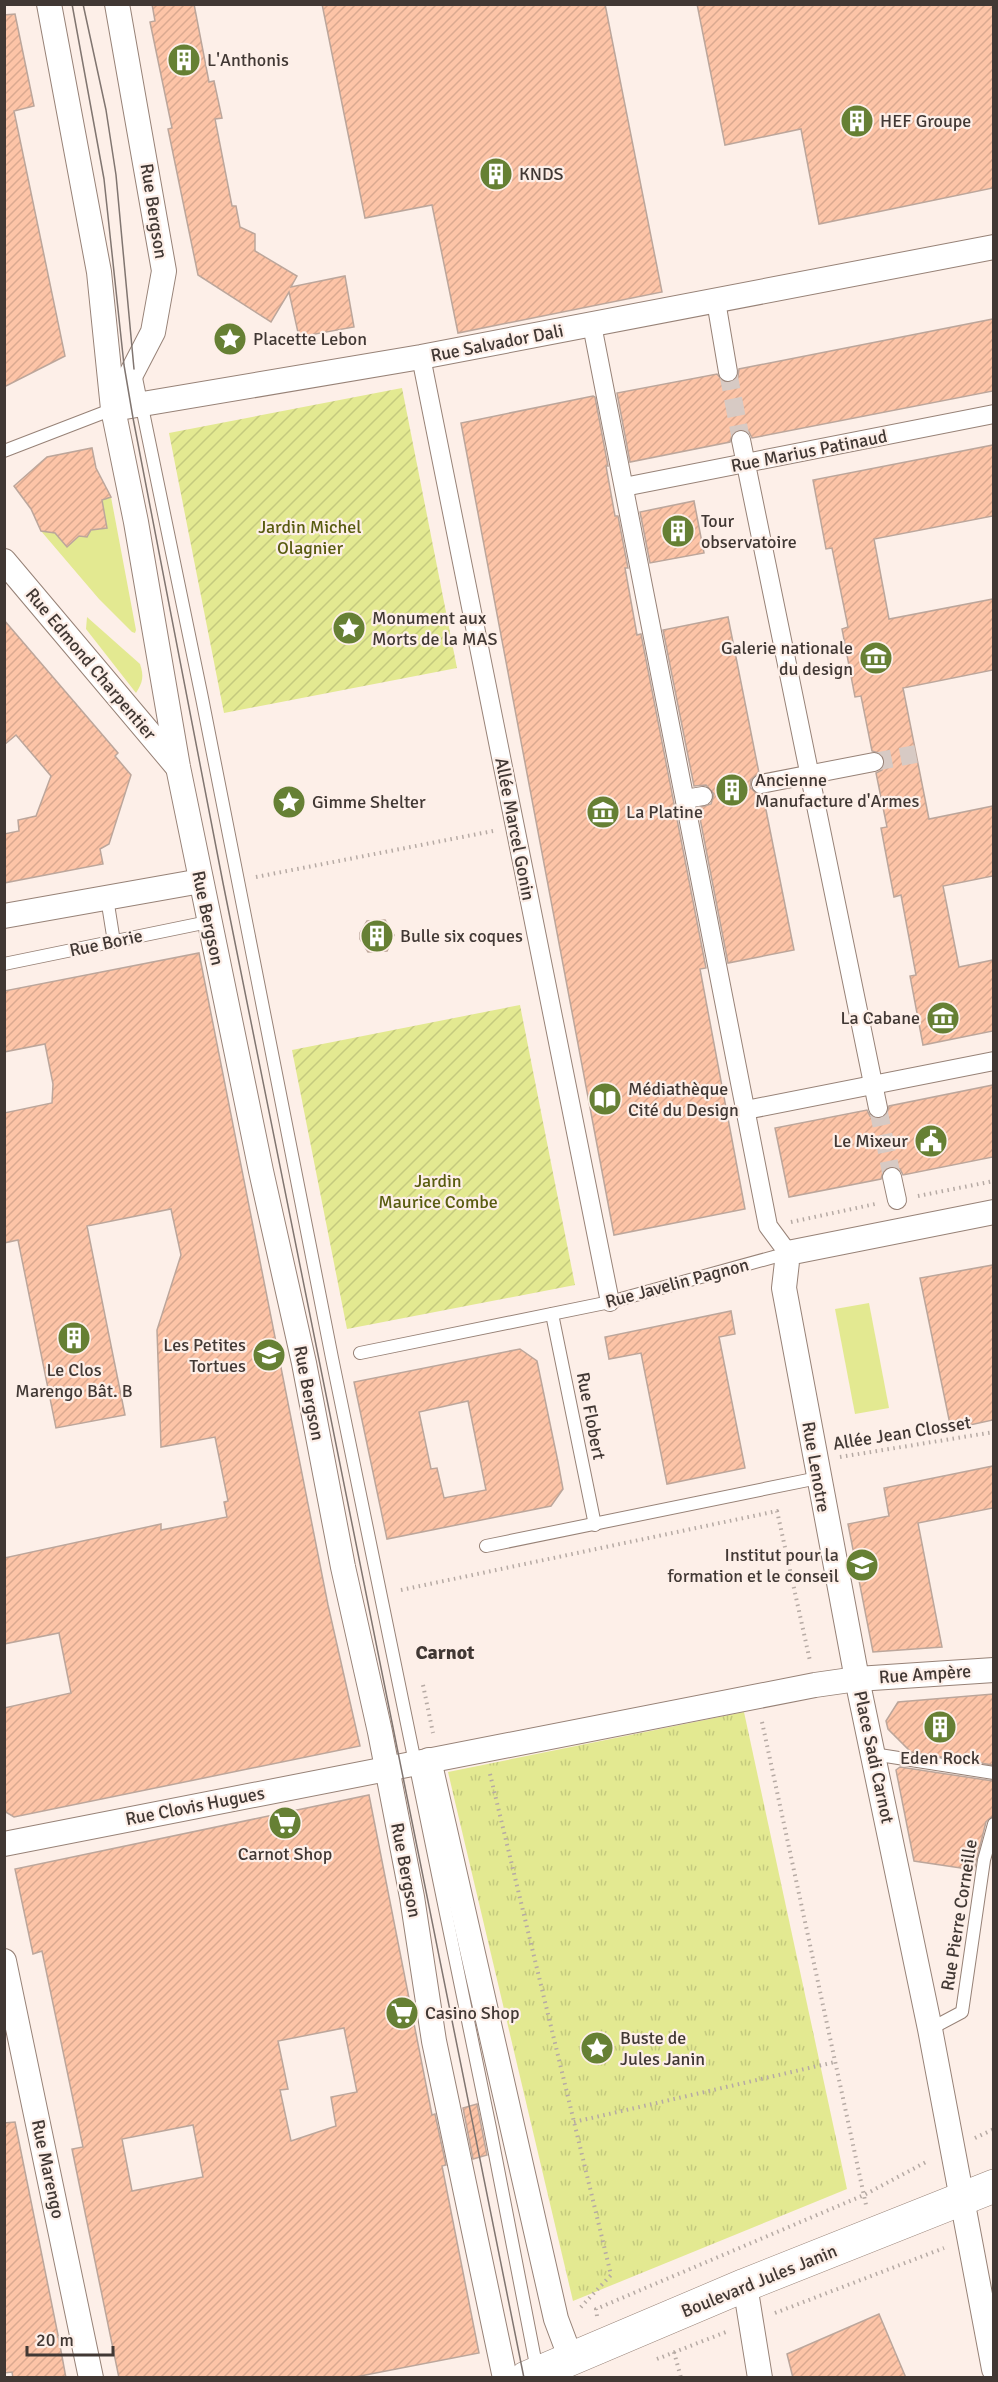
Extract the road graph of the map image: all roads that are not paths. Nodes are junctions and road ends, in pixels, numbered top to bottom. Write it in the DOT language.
graph roads {
  1 [pos="50,4"];
  2 [pos="117,4"];
  3 [pos="993,247"];
  4 [pos="716,301"];
  5 [pos="592,325"];
  6 [pos="421,357"];
  7 [pos="134,369"];
  8 [pos="728,372"];
  9 [pos="141,404"];
  10 [pos="113,409"];
  11 [pos="993,414"];
  12 [pos="741,440"];
  13 [pos="4,451"];
  14 [pos="745,464"];
  15 [pos="624,487"];
  16 [pos="4,561"];
  17 [pos="874,762"];
  18 [pos="178,767"];
  19 [pos="809,774"];
  20 [pos="761,784"];
  21 [pos="703,795"];
  22 [pos="685,799"];
  23 [pos="201,881"];
  24 [pos="107,898"];
  25 [pos="4,916"];
  26 [pos="208,922"];
  27 [pos="114,942"];
  28 [pos="4,964"];
  29 [pos="993,1062"];
  30 [pos="873,1085"];
  31 [pos="878,1108"];
  32 [pos="746,1110"];
  33 [pos="892,1177"];
  34 [pos="897,1200"];
  35 [pos="993,1212"];
  36 [pos="788,1253"];
  37 [pos="610,1302"];
  38 [pos="552,1314"];
  39 [pos="360,1353"];
  40 [pos="817,1470"];
  41 [pos="595,1525"];
  42 [pos="486,1546"];
  43 [pos="993,1670"];
  44 [pos="857,1679"];
  45 [pos="873,1754"];
  46 [pos="427,1760"];
  47 [pos="386,1768"];
  48 [pos="993,1773"];
  49 [pos="993,1824"];
  50 [pos="4,1844"];
  51 [pos="4,1960"];
  52 [pos="930,2029"];
  53 [pos="993,2186"];
  54 [pos="960,2199"];
  55 [pos="745,2285"];
  56 [pos="584,2353"];
  57 [pos="993,2369"];
  58 [pos="534,2376"];
  59 [pos="91,2378"];
  60 [pos="505,2378"];
  61 [pos="760,2378"];
  1 -- 10 [label="street, Rue Bergson"];
  2 -- 7 [label="street, Rue Bergson"];
  3 -- 4 [label="street, Rue Salvador Dali"];
  4 -- 5 [label="street, Rue Salvador Dali"];
  4 -- 8 [label="street"];
  5 -- 6 [label="street, Rue Salvador Dali"];
  5 -- 15 [label="street"];
  6 -- 9 [label="street, Rue Salvador Dali"];
  6 -- 37 [label="street, Allée Marcel Gonin"];
  7 -- 9 [label="lane"];
  7 -- 10 [label="street, Rue Bergson"];
  9 -- 10 [label="street, Rue Salvador Dali"];
  9 -- 46 [label="lane"];
  10 -- 13 [label="lane, Rue Salvador Dali"];
  10 -- 18 [label="street, Rue Bergson"];
  11 -- 14 [label="street, Rue Marius Patinaud"];
  12 -- 14 [label="street"];
  14 -- 15 [label="street, Rue Marius Patinaud"];
  14 -- 19 [label="street"];
  15 -- 22 [label="street"];
  16 -- 18 [label="street, Rue Edmond Charpentier"];
  17 -- 19 [label="street"];
  18 -- 23 [label="street, Rue Bergson"];
  19 -- 20 [label="street"];
  19 -- 30 [label="street"];
  21 -- 22 [label="street"];
  22 -- 32 [label="street"];
  23 -- 24 [label="street"];
  23 -- 26 [label="street, Rue Bergson"];
  24 -- 25 [label="street"];
  24 -- 27 [label="lane"];
  26 -- 27 [label="lane, Rue Borie"];
  26 -- 47 [label="street, Rue Bergson"];
  27 -- 28 [label="lane, Rue Borie"];
  29 -- 30 [label="street"];
  30 -- 31 [label="street"];
  30 -- 32 [label="street"];
  32 -- 36 [label="street"];
  33 -- 34 [label="street"];
  35 -- 36 [label="street, Rue Javelin Pagnon"];
  36 -- 37 [label="lane, Rue Javelin Pagnon"];
  36 -- 40 [label="street, Rue Lenotre"];
  37 -- 38 [label="lane, Rue Javelin Pagnon"];
  38 -- 39 [label="lane, Rue Javelin Pagnon"];
  38 -- 41 [label="lane, Rue Flobert"];
  40 -- 41 [label="lane"];
  40 -- 44 [label="street, Rue Lenotre"];
  41 -- 42 [label="lane"];
  43 -- 44 [label="street, Rue Ampère"];
  44 -- 45 [label="street, Place Sadi Carnot"];
  44 -- 46 [label="street, Place Sadi Carnot"];
  45 -- 48 [label="lane"];
  45 -- 52 [label="street, Place Sadi Carnot"];
  46 -- 47 [label="street, Place Sadi Carnot"];
  46 -- 56 [label="street"];
  46 -- 58 [label="lane"];
  47 -- 50 [label="street, Rue Clovis Hugues"];
  47 -- 60 [label="street, Rue Bergson"];
  49 -- 52 [label="lane, Rue Pierre Corneille"];
  51 -- 59 [label="street, Rue Marengo"];
  52 -- 54 [label="street, Place Sadi Carnot"];
  53 -- 54 [label="main road, Boulevard Jules Janin"];
  54 -- 55 [label="main road, Boulevard Jules Janin"];
  54 -- 57 [label="street, Place Sadi Carnot"];
  55 -- 56 [label="main road, Boulevard Jules Janin"];
  55 -- 61 [label="street"];
  56 -- 58 [label="main road, Boulevard Jules Janin"];
}
